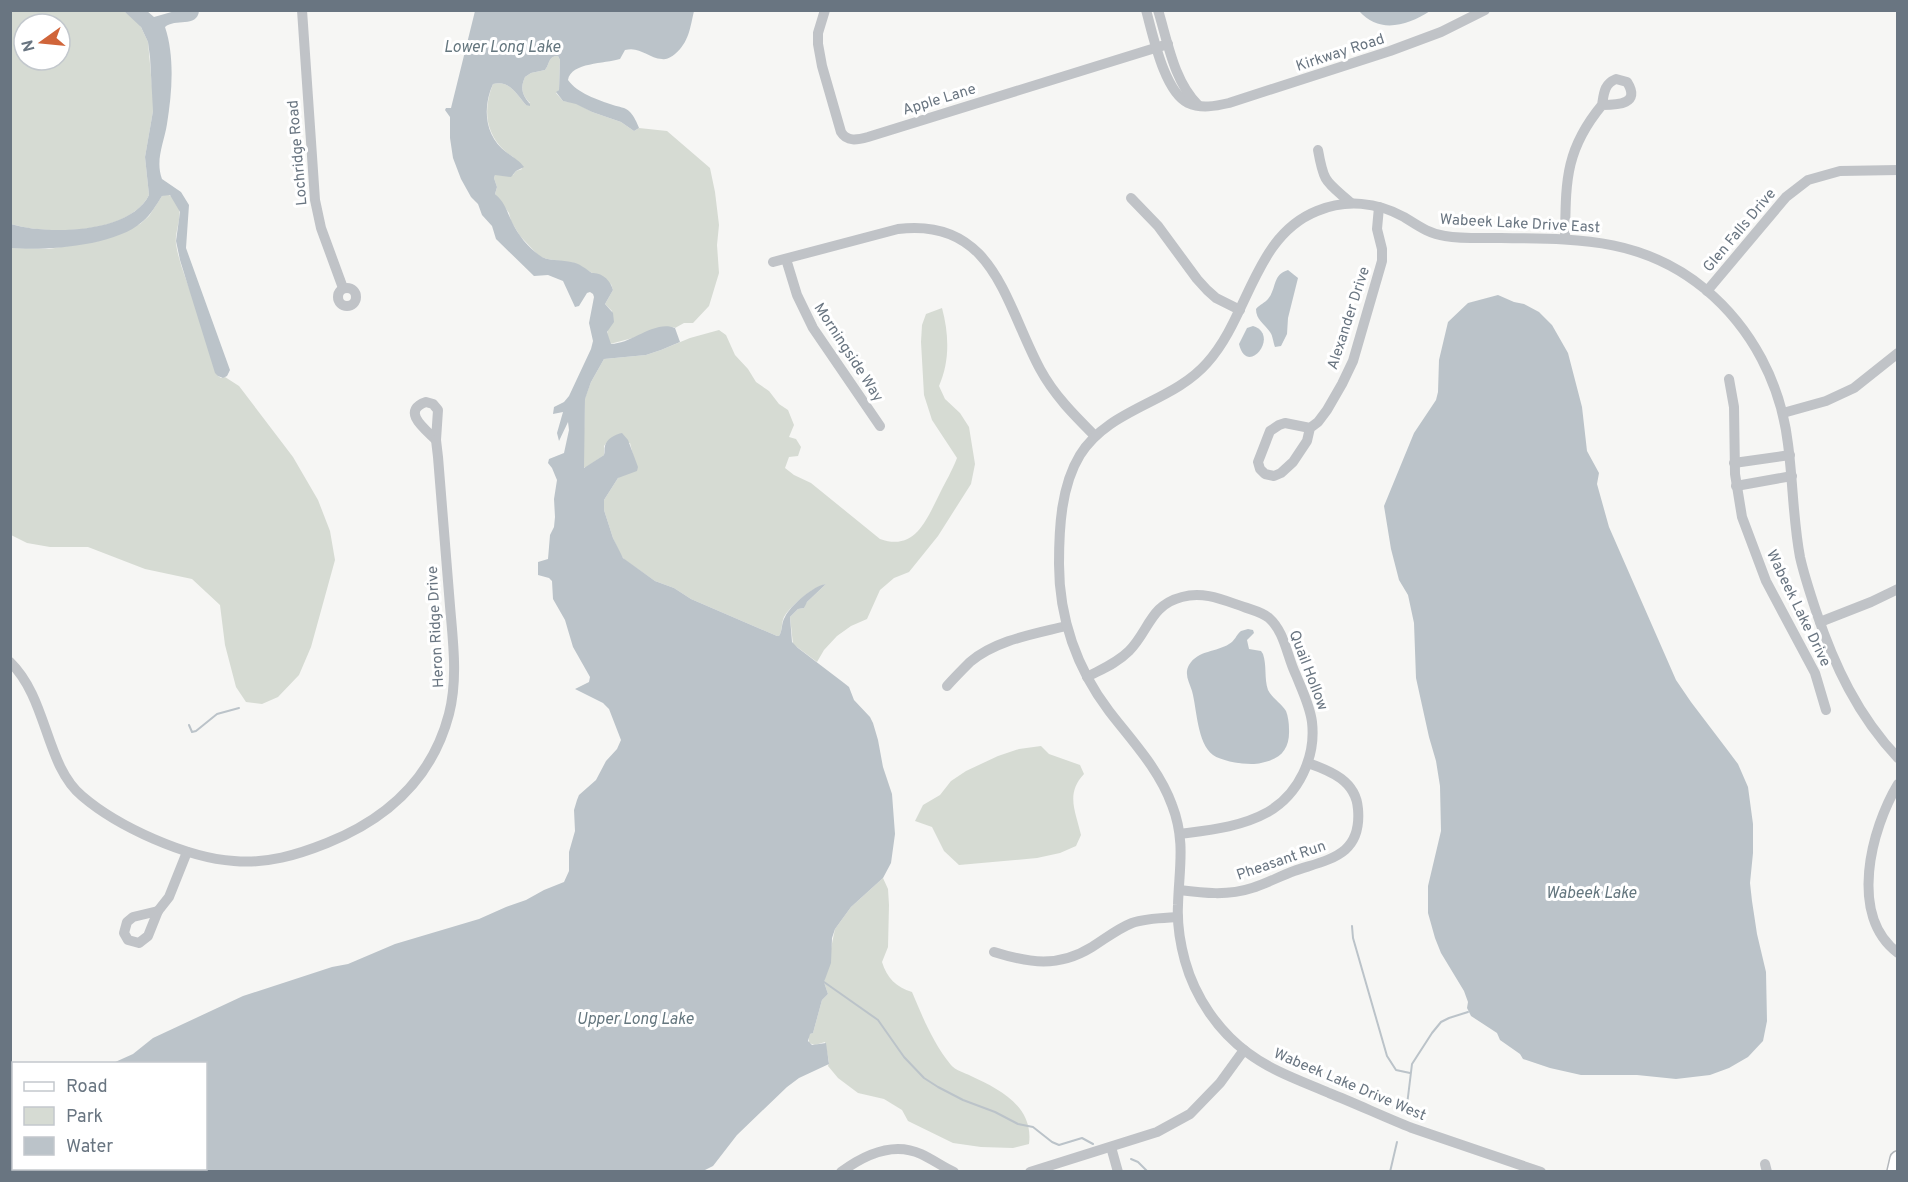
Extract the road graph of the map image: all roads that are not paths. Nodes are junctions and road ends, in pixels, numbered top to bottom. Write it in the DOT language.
graph roads {
  1 [pos="302,10"];
  2 [pos="825,10"];
  3 [pos="1146,10"];
  4 [pos="1158,10"];
  5 [pos="1485,10"];
  6 [pos="1163,45"];
  7 [pos="1602,105"];
  8 [pos="1318,150"];
  9 [pos="1898,170"];
  10 [pos="1131,198"];
  11 [pos="1351,203"];
  12 [pos="1379,207"];
  13 [pos="1566,239"];
  14 [pos="786,259"];
  15 [pos="773,262"];
  16 [pos="343,288"];
  17 [pos="1707,291"];
  18 [pos="1240,310"];
  19 [pos="1898,353"];
  20 [pos="1730,379"];
  21 [pos="1783,413"];
  22 [pos="880,426"];
  23 [pos="1310,428"];
  24 [pos="1095,436"];
  25 [pos="435,440"];
  26 [pos="1790,455"];
  27 [pos="1734,463"];
  28 [pos="1792,476"];
  29 [pos="1736,486"];
  30 [pos="1898,589"];
  31 [pos="1820,622"];
  32 [pos="1066,626"];
  33 [pos="10,662"];
  34 [pos="1087,677"];
  35 [pos="947,686"];
  36 [pos="1826,710"];
  37 [pos="1898,758"];
  38 [pos="1308,763"];
  39 [pos="1898,784"];
  40 [pos="1180,834"];
  41 [pos="187,852"];
  42 [pos="1179,890"];
  43 [pos="158,911"];
  44 [pos="1178,917"];
  45 [pos="994,952"];
  46 [pos="1898,953"];
  47 [pos="1244,1050"];
  48 [pos="1111,1147"];
  49 [pos="1898,1159"];
  50 [pos="841,1172"];
  51 [pos="954,1172"];
  52 [pos="1030,1172"];
  53 [pos="1118,1172"];
  54 [pos="1541,1172"];
  55 [pos="1895,1172"];
  1 -- 16 [label="street, Lochridge Road"];
  2 -- 6 [label="street, Apple Lane"];
  3 -- 6 [label="street, Kirkway Road"];
  4 -- 6 [label="street, Kirkway Road"];
  5 -- 6 [label="street, Kirkway Road"];
  7 -- 13 [label="street"];
  8 -- 11 [label="street"];
  9 -- 17 [label="street, Glen Falls Drive"];
  10 -- 18 [label="street"];
  11 -- 12 [label="street, Wabeek Lake Drive East"];
  11 -- 18 [label="street, Wabeek Lake Drive East"];
  12 -- 13 [label="street, Wabeek Lake Drive East"];
  12 -- 23 [label="street, Alexander Drive"];
  13 -- 17 [label="street, Wabeek Lake Drive East"];
  14 -- 15 [label="street"];
  14 -- 22 [label="street, Morningside Way"];
  14 -- 24 [label="street"];
  17 -- 21 [label="street, Wabeek Lake Drive East"];
  18 -- 24 [label="street, Wabeek Lake Drive East"];
  19 -- 21 [label="street"];
  20 -- 27 [label="street, Wabeek Lake Drive"];
  21 -- 26 [label="street, Wabeek Lake Drive East"];
  23 -- 23 [label="street, Alexander Drive"];
  24 -- 32 [label="street, Wabeek Lake Drive West"];
  25 -- 41 [label="street, Heron Ridge Drive"];
  26 -- 27 [label="street"];
  26 -- 28 [label="street, Wabeek Lake Drive East"];
  27 -- 29 [label="street, Wabeek Lake Drive"];
  28 -- 29 [label="street"];
  28 -- 31 [label="street, Wabeek Lake Drive East"];
  29 -- 36 [label="street, Wabeek Lake Drive"];
  30 -- 31 [label="street"];
  31 -- 37 [label="street, Wabeek Lake Drive East"];
  32 -- 34 [label="street, Wabeek Lake Drive West"];
  32 -- 35 [label="street"];
  33 -- 41 [label="street, Heron Ridge Drive"];
  34 -- 38 [label="street, Quail Hollow"];
  34 -- 40 [label="street, Wabeek Lake Drive West"];
  38 -- 40 [label="street, Quail Hollow"];
  38 -- 42 [label="street, Pheasant Run"];
  39 -- 46 [label="street"];
  40 -- 42 [label="street, Wabeek Lake Drive West"];
  41 -- 43 [label="street"];
  42 -- 44 [label="street, Wabeek Lake Drive West"];
  44 -- 45 [label="street"];
  44 -- 47 [label="street, Wabeek Lake Drive West"];
  47 -- 48 [label="street"];
  47 -- 54 [label="street, Wabeek Lake Drive West"];
  48 -- 52 [label="street"];
  48 -- 53 [label="street"];
  49 -- 55 [label="main road"];
  50 -- 51 [label="street"];
}
